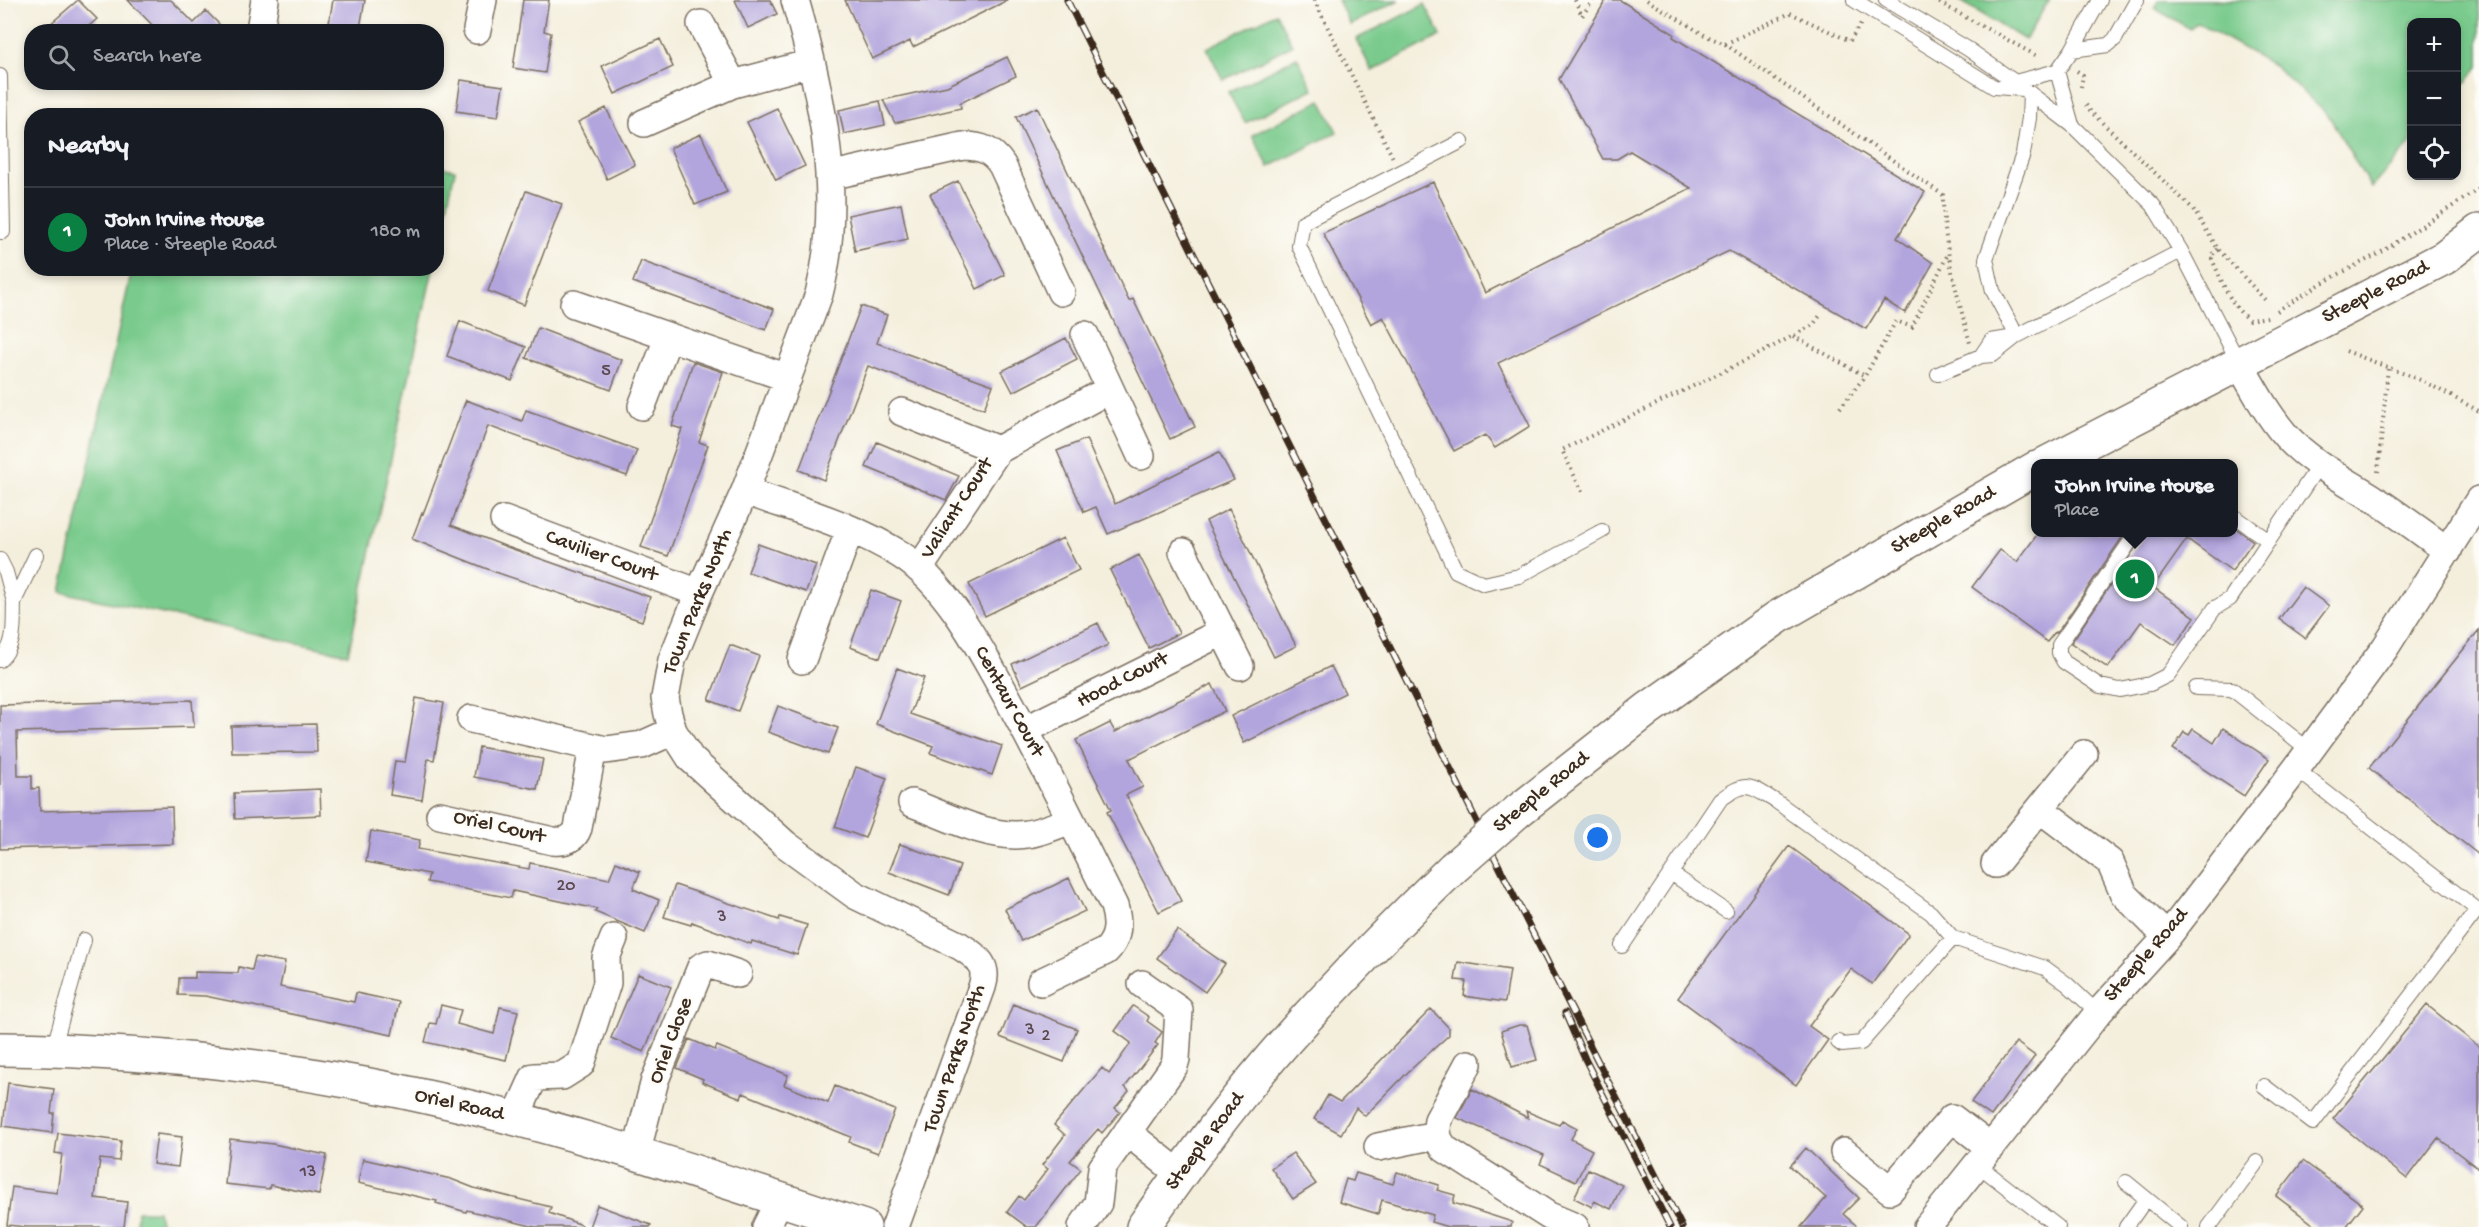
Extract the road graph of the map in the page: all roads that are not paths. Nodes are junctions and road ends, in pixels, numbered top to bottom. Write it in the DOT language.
graph roads {
  1 [pos="483,0"];
  2 [pos="795,0"];
  3 [pos="1854,0"];
  4 [pos="1886,0"];
  5 [pos="2100,0"];
  6 [pos="2137,0"];
  7 [pos="701,24"];
  8 [pos="477,30"];
  9 [pos="2072,50"];
  10 [pos="811,63"];
  11 [pos="2057,71"];
  12 [pos="0,76"];
  13 [pos="733,84"];
  14 [pos="2023,88"];
  15 [pos="644,123"];
  16 [pos="2072,125"];
  17 [pos="1462,141"];
  18 [pos="829,176"];
  19 [pos="2479,231"];
  20 [pos="0,232"];
  21 [pos="2181,251"];
  22 [pos="1061,292"];
  23 [pos="574,304"];
  24 [pos="1085,335"];
  25 [pos="2017,336"];
  26 [pos="668,338"];
  27 [pos="2239,363"];
  28 [pos="1938,374"];
  29 [pos="788,378"];
  30 [pos="1110,389"];
  31 [pos="642,406"];
  32 [pos="902,412"];
  33 [pos="998,450"];
  34 [pos="1141,456"];
  35 [pos="2055,459"];
  36 [pos="2319,465"];
  37 [pos="2031,471"];
  38 [pos="746,490"];
  39 [pos="2479,500"];
  40 [pos="2238,519"];
  41 [pos="504,520"];
  42 [pos="850,529"];
  43 [pos="1602,531"];
  44 [pos="2134,537"];
  45 [pos="2269,541"];
  46 [pos="2448,550"];
  47 [pos="1183,552"];
  48 [pos="36,555"];
  49 [pos="0,560"];
  50 [pos="919,569"];
  51 [pos="699,593"];
  52 [pos="14,603"];
  53 [pos="1222,632"];
  54 [pos="0,660"];
  55 [pos="801,660"];
  56 [pos="1240,666"];
  57 [pos="2196,688"];
  58 [pos="471,719"];
  59 [pos="1025,730"];
  60 [pos="673,731"];
  61 [pos="593,748"];
  62 [pos="2084,754"];
  63 [pos="2302,760"];
  64 [pos="912,803"];
  65 [pos="2040,809"];
  66 [pos="440,815"];
  67 [pos="1071,820"];
  68 [pos="1995,864"];
  69 [pos="1671,873"];
  70 [pos="2478,910"];
  71 [pos="1726,911"];
  72 [pos="2167,937"];
  73 [pos="614,938"];
  74 [pos="1953,938"];
  75 [pos="84,940"];
  76 [pos="1622,946"];
  77 [pos="738,974"];
  78 [pos="1041,982"];
  79 [pos="1142,984"];
  80 [pos="2098,1013"];
  81 [pos="0,1035"];
  82 [pos="1838,1041"];
  83 [pos="0,1049"];
  84 [pos="46,1049"];
  85 [pos="1468,1065"];
  86 [pos="2264,1086"];
  87 [pos="515,1119"];
  88 [pos="1127,1132"];
  89 [pos="1436,1135"];
  90 [pos="1378,1147"];
  91 [pos="1844,1152"];
  92 [pos="636,1154"];
  93 [pos="1985,1156"];
  94 [pos="2257,1162"];
  95 [pos="1180,1174"];
  96 [pos="2126,1182"];
  97 [pos="2146,1199"];
  98 [pos="773,1213"];
  99 [pos="864,1227"];
  100 [pos="895,1227"];
  101 [pos="1082,1227"];
  102 [pos="1143,1227"];
  103 [pos="1575,1227"];
  104 [pos="1927,1227"];
  105 [pos="2058,1227"];
  106 [pos="2126,1227"];
  107 [pos="2181,1227"];
  108 [pos="2209,1227"];
  1 -- 8 [label="street"];
  2 -- 10 [label="street, Town Parks North"];
  3 -- 14 [label="lane"];
  4 -- 14 [label="lane"];
  5 -- 9 [label="lane"];
  6 -- 9 [label="lane"];
  7 -- 13 [label="street"];
  9 -- 11 [label="lane"];
  10 -- 13 [label="street"];
  10 -- 18 [label="street, Town Parks North"];
  11 -- 14 [label="lane"];
  11 -- 16 [label="lane"];
  12 -- 20 [label="lane"];
  13 -- 15 [label="street"];
  14 -- 16 [label="lane"];
  14 -- 25 [label="lane"];
  16 -- 21 [label="lane"];
  17 -- 43 [label="lane"];
  18 -- 22 [label="street"];
  18 -- 29 [label="street, Town Parks North"];
  19 -- 27 [label="street, Steeple Road"];
  21 -- 25 [label="lane"];
  21 -- 27 [label="lane"];
  23 -- 26 [label="street"];
  24 -- 30 [label="street"];
  25 -- 28 [label="lane"];
  26 -- 29 [label="street"];
  26 -- 31 [label="street"];
  27 -- 35 [label="street, Steeple Road"];
  27 -- 36 [label="street"];
  29 -- 38 [label="street, Town Parks North"];
  30 -- 33 [label="street, Valiant Court"];
  30 -- 34 [label="street"];
  32 -- 33 [label="street, Valiant Court"];
  33 -- 50 [label="street, Valiant Court"];
  36 -- 45 [label="lane"];
  36 -- 46 [label="street"];
  37 -- 95 [label="street, Steeple Road, bridge"];
  38 -- 42 [label="street, Centaur Court"];
  38 -- 51 [label="street, Town Parks North"];
  39 -- 46 [label="street, Steeple Road"];
  40 -- 45 [label="lane"];
  41 -- 51 [label="street, Cavilier Court"];
  42 -- 50 [label="street, Centaur Court"];
  42 -- 55 [label="street"];
  44 -- 45 [label="lane"];
  46 -- 63 [label="street, Steeple Road"];
  47 -- 53 [label="street"];
  48 -- 52 [label="lane"];
  49 -- 52 [label="lane"];
  50 -- 59 [label="street, Centaur Court"];
  51 -- 60 [label="street, Town Parks North"];
  52 -- 54 [label="lane"];
  53 -- 56 [label="street"];
  53 -- 59 [label="street, Hood Court"];
  57 -- 63 [label="lane"];
  58 -- 61 [label="street"];
  59 -- 67 [label="street, Centaur Court"];
  60 -- 61 [label="street"];
  60 -- 100 [label="street, Town Parks North"];
  61 -- 66 [label="street, Oriel Court"];
  62 -- 65 [label="street"];
  63 -- 70 [label="lane"];
  63 -- 72 [label="street, Steeple Road"];
  64 -- 67 [label="street"];
  65 -- 68 [label="street"];
  65 -- 72 [label="street"];
  67 -- 78 [label="street, Centaur Court"];
  69 -- 71 [label="lane"];
  69 -- 74 [label="lane"];
  69 -- 76 [label="lane"];
  70 -- 86 [label="lane"];
  72 -- 80 [label="street, Steeple Road"];
  73 -- 87 [label="street"];
  74 -- 80 [label="lane"];
  74 -- 82 [label="lane"];
  75 -- 84 [label="lane"];
  77 -- 92 [label="street, Oriel Close"];
  79 -- 88 [label="street"];
  80 -- 93 [label="street, Steeple Road"];
  81 -- 84 [label="street, Oriel Road"];
  83 -- 84 [label="street, Oriel Road"];
  84 -- 87 [label="street, Oriel Road"];
  85 -- 89 [label="street"];
  87 -- 92 [label="street, Oriel Road"];
  88 -- 95 [label="street"];
  88 -- 101 [label="street"];
  89 -- 90 [label="street"];
  89 -- 103 [label="street"];
  91 -- 93 [label="street"];
  92 -- 98 [label="street, Oriel Road"];
  93 -- 104 [label="street, Steeple Road"];
  93 -- 105 [label="lane"];
  94 -- 108 [label="lane"];
  95 -- 102 [label="street, Steeple Road"];
  96 -- 97 [label="lane"];
  97 -- 106 [label="lane"];
  97 -- 107 [label="lane"];
  98 -- 99 [label="street, Oriel Road"];
}
